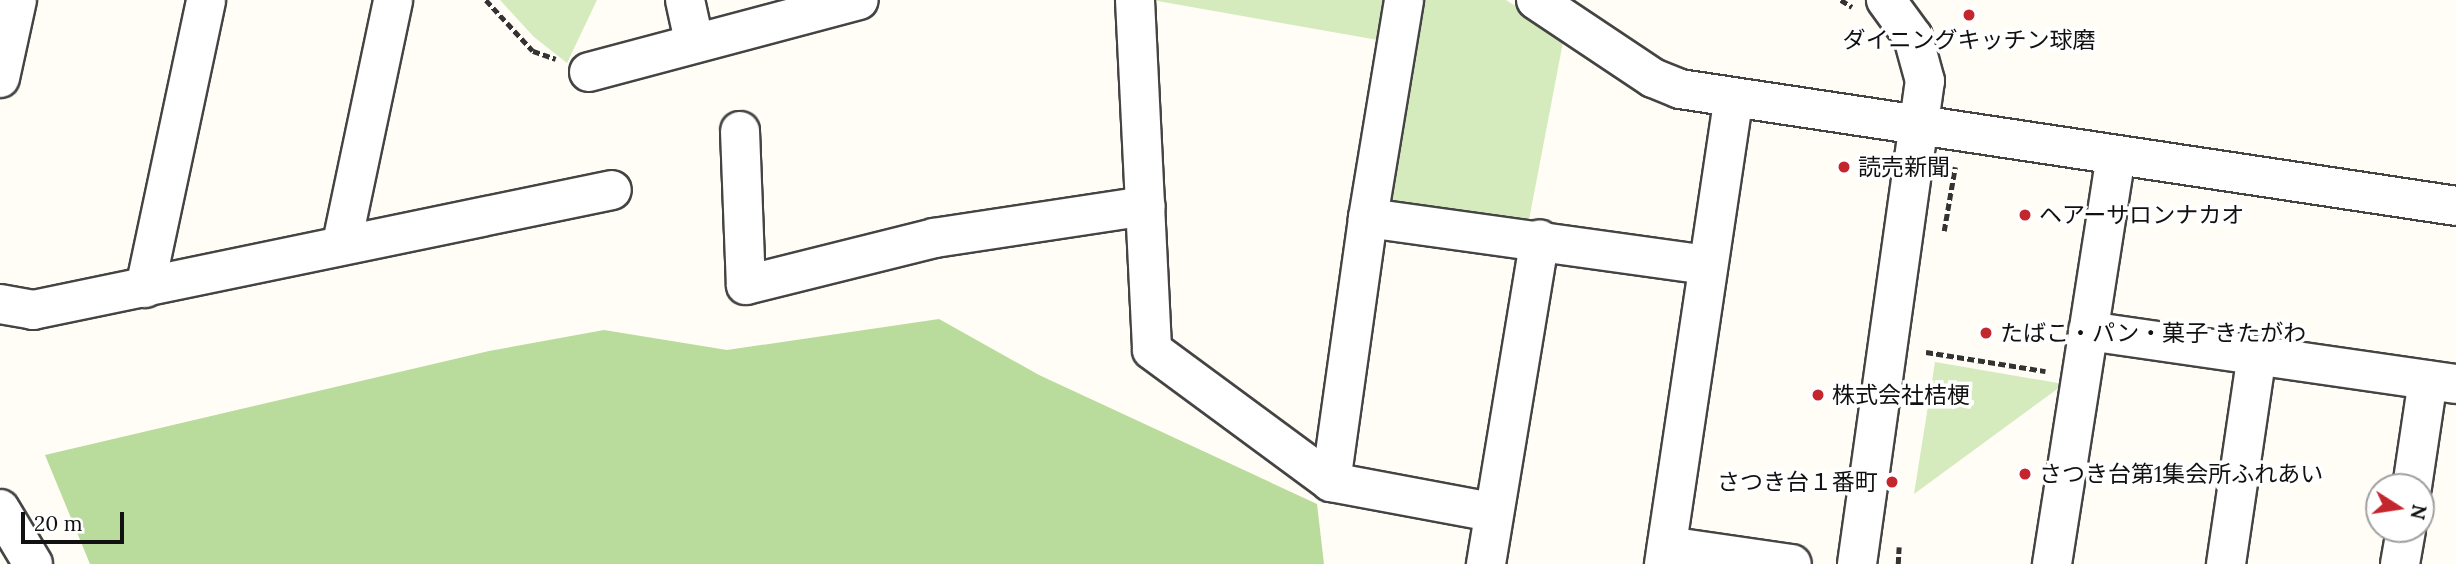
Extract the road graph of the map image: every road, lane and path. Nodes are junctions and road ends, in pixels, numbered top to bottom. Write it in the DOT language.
graph roads {
  1 [pos="16,0"];
  2 [pos="206,0"];
  3 [pos="393,0"];
  4 [pos="486,0"];
  5 [pos="685,0"];
  6 [pos="859,0"];
  7 [pos="1135,0"];
  8 [pos="1404,0"];
  9 [pos="1536,0"];
  10 [pos="1886,0"];
  11 [pos="694,41"];
  12 [pos="589,72"];
  13 [pos="0,78"];
  14 [pos="1734,98"];
  15 [pos="1921,126"];
  16 [pos="740,131"];
  17 [pos="2116,156"];
  18 [pos="612,190"];
  19 [pos="2456,205"];
  20 [pos="1146,206"];
  21 [pos="1368,218"];
  22 [pos="1540,239"];
  23 [pos="342,243"];
  24 [pos="1707,265"];
  25 [pos="145,288"];
  26 [pos="0,304"];
  27 [pos="2088,331"];
  28 [pos="1926,352"];
  29 [pos="2257,355"];
  30 [pos="2080,377"];
  31 [pos="2442,382"];
  32 [pos="2416,473"];
  33 [pos="1331,482"];
  34 [pos="0,509"];
  35 [pos="1492,512"];
  36 [pos="2404,543"];
  37 [pos="1666,555"];
  38 [pos="33,564"];
  39 [pos="1486,564"];
  40 [pos="1792,564"];
  41 [pos="1857,564"];
  42 [pos="2052,564"];
  43 [pos="2226,564"];
  44 [pos="2400,564"];
  1 -- 13 [label="street"];
  2 -- 25 [label="street"];
  3 -- 23 [label="street"];
  4 -- 12 [label="path"];
  5 -- 11 [label="street"];
  6 -- 11 [label="street"];
  7 -- 20 [label="street"];
  8 -- 21 [label="street"];
  9 -- 14 [label="street"];
  10 -- 15 [label="street"];
  11 -- 12 [label="street"];
  14 -- 15 [label="street"];
  14 -- 24 [label="street"];
  15 -- 17 [label="street"];
  15 -- 41 [label="street"];
  16 -- 20 [label="street"];
  17 -- 19 [label="street"];
  17 -- 27 [label="street"];
  18 -- 23 [label="street"];
  20 -- 33 [label="street"];
  21 -- 22 [label="street"];
  21 -- 33 [label="street"];
  22 -- 24 [label="street"];
  22 -- 35 [label="street"];
  23 -- 25 [label="street"];
  24 -- 37 [label="street"];
  25 -- 26 [label="street"];
  27 -- 29 [label="street"];
  27 -- 30 [label="street"];
  28 -- 30 [label="path"];
  29 -- 31 [label="street"];
  29 -- 43 [label="street"];
  30 -- 42 [label="street"];
  31 -- 32 [label="street"];
  33 -- 35 [label="street"];
  34 -- 38 [label="street"];
  35 -- 39 [label="street"];
  36 -- 44 [label="street"];
  37 -- 40 [label="street"];
}
